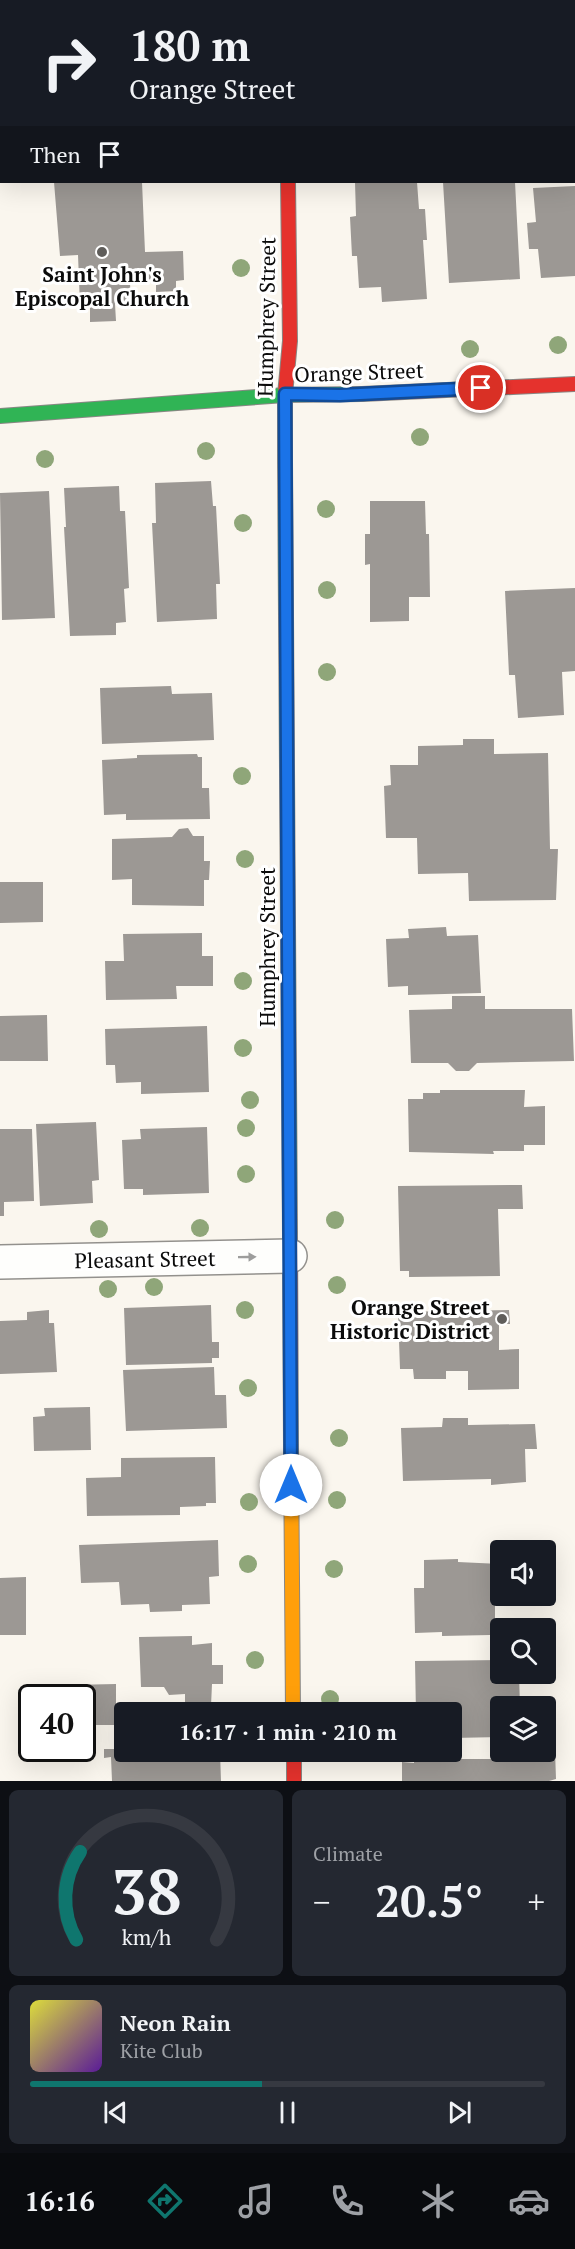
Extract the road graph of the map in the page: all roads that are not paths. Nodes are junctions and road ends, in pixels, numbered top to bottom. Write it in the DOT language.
graph roads {
  1 [pos="288,183"];
  2 [pos="575,384"];
  3 [pos="285,394"];
  4 [pos="0,416"];
  5 [pos="290,1256"];
  6 [pos="0,1262"];
  7 [pos="293,1702"];
  8 [pos="294,1762"];
  9 [pos="294,1781"];
  1 -- 3 [label="street, Humphrey Street"];
  2 -- 3 [label="street, Orange Street"];
  3 -- 4 [label="street, Orange Street"];
  3 -- 5 [label="street, Humphrey Street"];
  6 -- 5 [label="street, Pleasant Street, one-way"];
  5 -- 7 [label="street, Humphrey Street"];
  8 -- 9 [label="street"];
}
